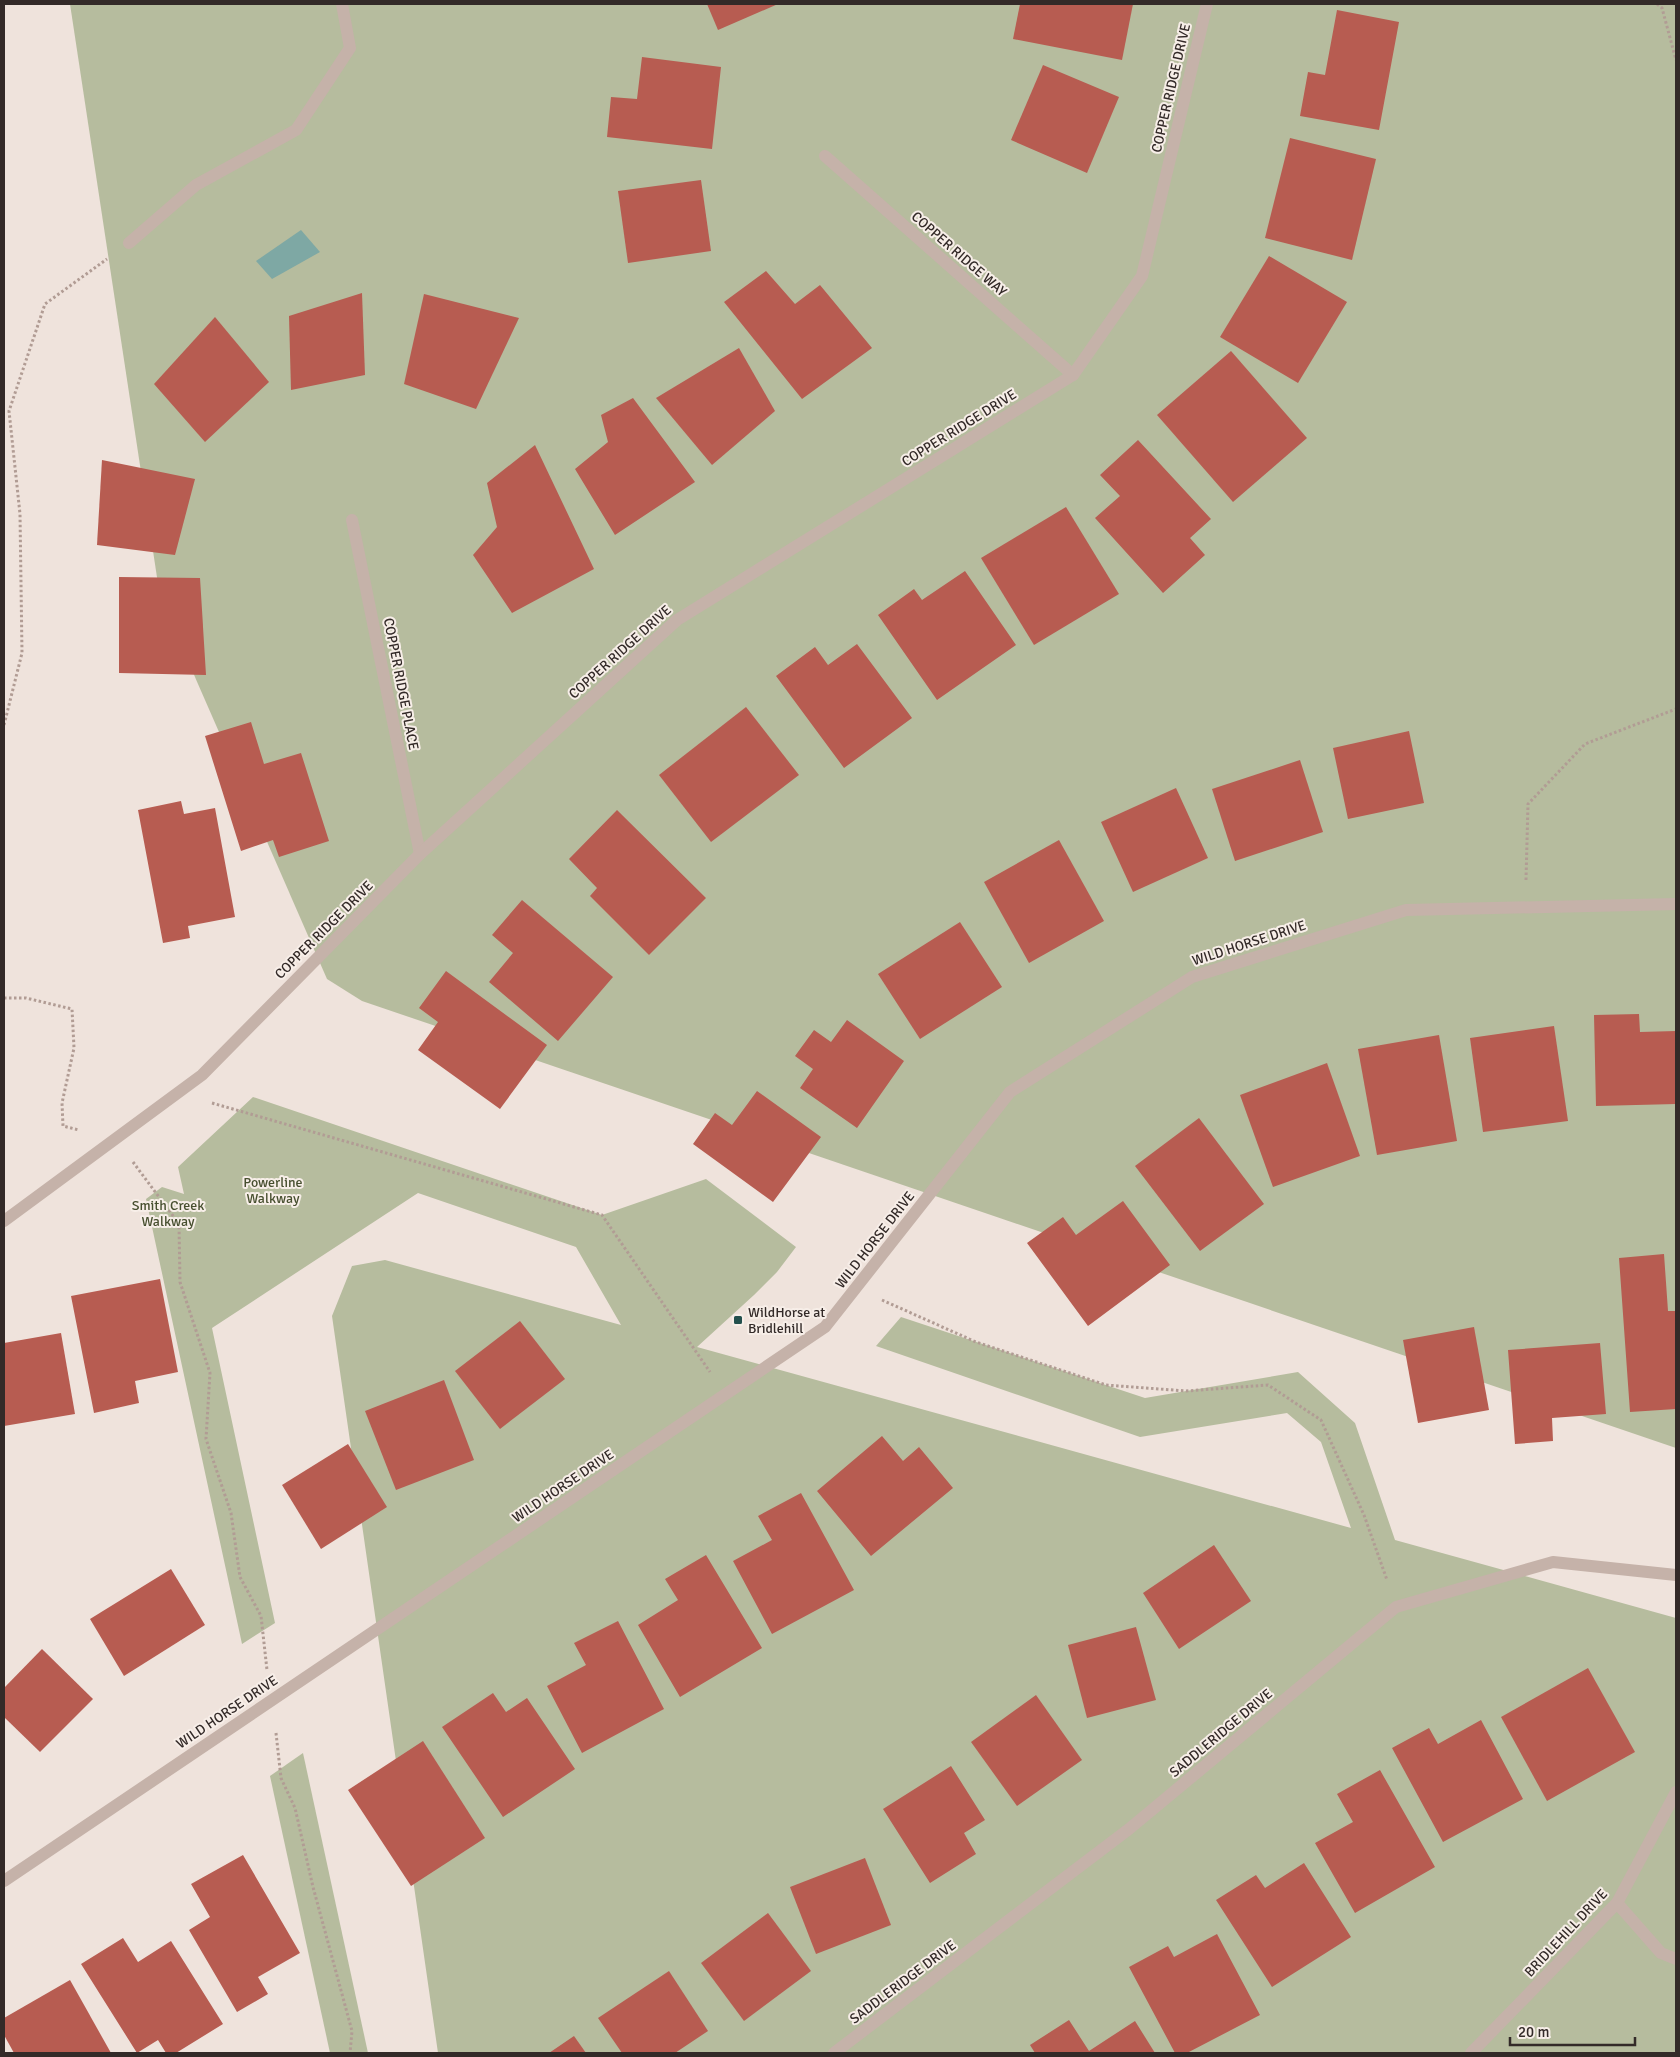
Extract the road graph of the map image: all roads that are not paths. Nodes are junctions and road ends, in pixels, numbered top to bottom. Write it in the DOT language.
graph roads {
  1 [pos="342,4"];
  2 [pos="1207,4"];
  3 [pos="824,156"];
  4 [pos="130,243"];
  5 [pos="1074,375"];
  6 [pos="352,520"];
  7 [pos="420,854"];
  8 [pos="1676,904"];
  9 [pos="4,1221"];
  10 [pos="1676,1575"];
  11 [pos="1676,1792"];
  12 [pos="4,1881"];
  13 [pos="1617,1903"];
  14 [pos="1676,1959"];
  15 [pos="834,2053"];
  16 [pos="1471,2053"];
  1 -- 4 [label="street"];
  2 -- 5 [label="street, COPPER RIDGE DRIVE"];
  3 -- 5 [label="street, COPPER RIDGE WAY"];
  5 -- 7 [label="street, COPPER RIDGE DRIVE"];
  6 -- 7 [label="street, COPPER RIDGE PLACE"];
  7 -- 9 [label="street, COPPER RIDGE DRIVE"];
  8 -- 12 [label="street, WILD HORSE DRIVE"];
  10 -- 15 [label="street, SADDLERIDGE DRIVE"];
  11 -- 13 [label="street, BRIDLEHILL DRIVE"];
  13 -- 14 [label="street"];
  13 -- 16 [label="street, BRIDLEHILL DRIVE"];
}
